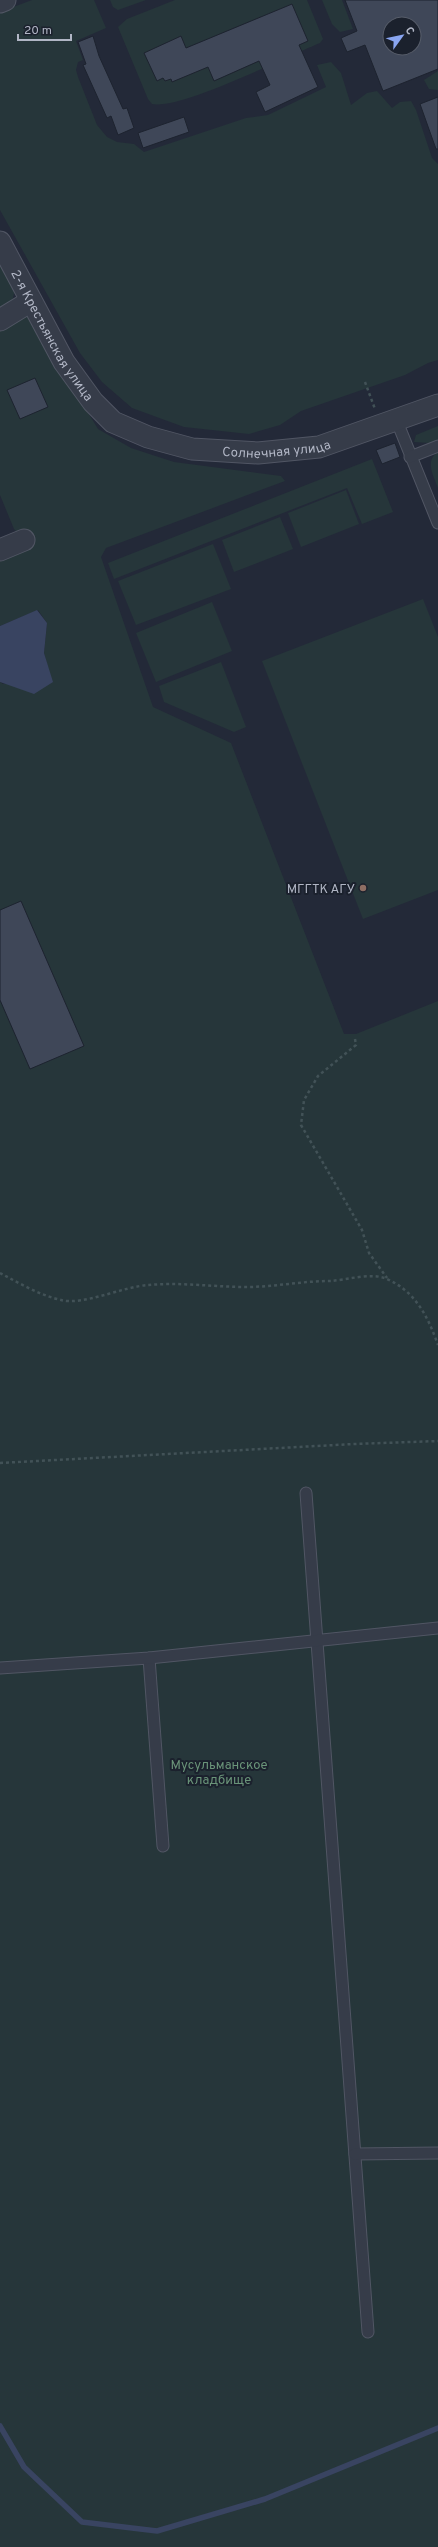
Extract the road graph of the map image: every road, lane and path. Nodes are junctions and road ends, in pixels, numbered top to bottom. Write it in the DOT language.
graph roads {
  1 [pos="5,0"];
  2 [pos="0,2"];
  3 [pos="0,242"];
  4 [pos="31,301"];
  5 [pos="0,320"];
  6 [pos="365,382"];
  7 [pos="438,405"];
  8 [pos="376,411"];
  9 [pos="396,419"];
  10 [pos="113,422"];
  11 [pos="438,446"];
  12 [pos="410,457"];
  13 [pos="438,523"];
  14 [pos="24,540"];
  15 [pos="0,550"];
  16 [pos="355,1040"];
  17 [pos="0,1273"];
  18 [pos="387,1279"];
  19 [pos="438,1345"];
  20 [pos="438,1442"];
  21 [pos="0,1462"];
  22 [pos="306,1493"];
  23 [pos="438,1628"];
  24 [pos="318,1640"];
  25 [pos="149,1658"];
  26 [pos="0,1668"];
  27 [pos="163,1846"];
  28 [pos="438,2153"];
  29 [pos="355,2154"];
  30 [pos="368,2332"];
  1 -- 2 [label="street"];
  3 -- 4 [label="street, 2-я Крестьянская улица"];
  4 -- 5 [label="street"];
  4 -- 10 [label="street, 2-я Крестьянская улица"];
  6 -- 8 [label="path"];
  7 -- 9 [label="street, Солнечная улица"];
  9 -- 10 [label="street, Солнечная улица"];
  9 -- 12 [label="lane"];
  11 -- 12 [label="lane"];
  12 -- 13 [label="lane"];
  14 -- 15 [label="street"];
  16 -- 18 [label="path"];
  17 -- 18 [label="path"];
  18 -- 19 [label="path"];
  20 -- 21 [label="path"];
  22 -- 24 [label="lane"];
  23 -- 24 [label="lane"];
  24 -- 25 [label="lane"];
  24 -- 29 [label="lane"];
  25 -- 26 [label="lane"];
  25 -- 27 [label="lane"];
  28 -- 29 [label="lane"];
  29 -- 30 [label="lane"];
}
